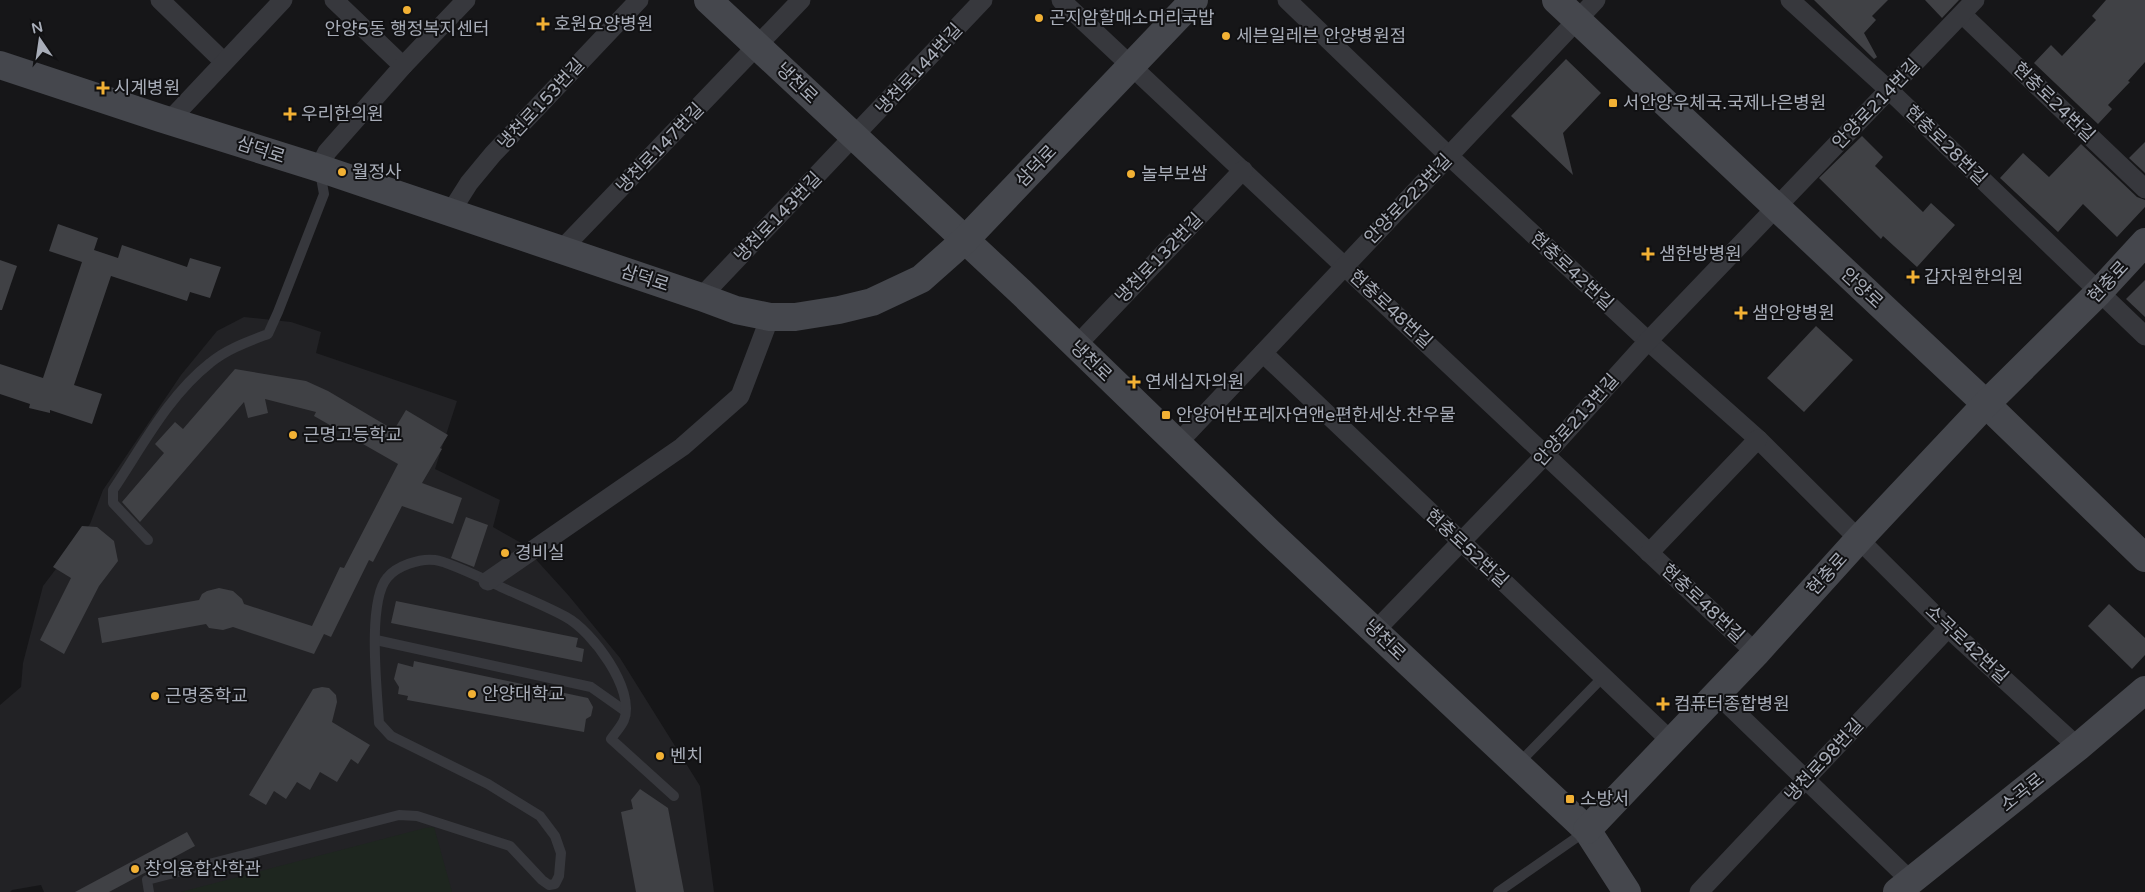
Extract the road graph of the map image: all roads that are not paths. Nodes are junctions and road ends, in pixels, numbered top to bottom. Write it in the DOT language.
graph roads {
  1 [pos="160,0"];
  2 [pos="283,0"];
  3 [pos="334,0"];
  4 [pos="466,0"];
  5 [pos="639,0"];
  6 [pos="708,0"];
  7 [pos="801,0"];
  8 [pos="983,0"];
  9 [pos="1061,0"];
  10 [pos="1194,0"];
  11 [pos="1287,0"];
  12 [pos="1556,0"];
  13 [pos="1596,0"];
  14 [pos="1790,0"];
  15 [pos="1975,0"];
  16 [pos="1962,14"];
  17 [pos="1577,20"];
  18 [pos="758,46"];
  19 [pos="224,62"];
  20 [pos="0,65"];
  21 [pos="403,66"];
  22 [pos="1131,68"];
  23 [pos="1890,91"];
  24 [pos="169,121"];
  25 [pos="854,138"];
  26 [pos="1448,156"];
  27 [pos="320,168"];
  28 [pos="1243,170"];
  29 [pos="2145,189"];
  30 [pos="1776,207"];
  31 [pos="450,213"];
  32 [pos="965,240"];
  33 [pos="2145,242"];
  34 [pos="562,250"];
  35 [pos="1344,266"];
  36 [pos="2098,293"];
  37 [pos="702,296"];
  38 [pos="770,317"];
  39 [pos="2145,336"];
  40 [pos="1648,341"];
  41 [pos="1076,346"];
  42 [pos="1263,353"];
  43 [pos="1986,404"];
  44 [pos="1758,439"];
  45 [pos="1177,444"];
  46 [pos="1546,455"];
  47 [pos="1859,539"];
  48 [pos="148,540"];
  49 [pos="1461,542"];
  50 [pos="1649,553"];
  51 [pos="2145,558"];
  52 [pos="488,581"];
  53 [pos="1948,628"];
  54 [pos="1375,631"];
  55 [pos="376,640"];
  56 [pos="1756,653"];
  57 [pos="1603,677"];
  58 [pos="2145,690"];
  59 [pos="1717,694"];
  60 [pos="624,711"];
  61 [pos="1672,742"];
  62 [pos="2078,747"];
  63 [pos="1517,765"];
  64 [pos="1806,779"];
  65 [pos="674,796"];
  66 [pos="1587,830"];
  67 [pos="1904,886"];
  68 [pos="149,892"];
  69 [pos="1498,892"];
  70 [pos="1627,892"];
  71 [pos="1699,892"];
  1 -- 19 [label="street"];
  2 -- 19 [label="street"];
  3 -- 21 [label="street"];
  4 -- 21 [label="street"];
  5 -- 31 [label="street, 냉천로153번길"];
  6 -- 18 [label="street, 냉천로"];
  7 -- 18 [label="street, 냉천로147번길"];
  8 -- 25 [label="street, 냉천로144번길"];
  9 -- 22 [label="street, 현충로48번길"];
  10 -- 22 [label="street, 삼덕로"];
  11 -- 26 [label="street, 현충로42번길"];
  12 -- 17 [label="street, 안양로"];
  13 -- 17 [label="street"];
  14 -- 23 [label="street, 현충로28번길"];
  15 -- 16 [label="street, 안양로214번길"];
  16 -- 23 [label="street, 안양로214번길"];
  16 -- 29 [label="street, 현충로24번길"];
  17 -- 26 [label="street, 안양로223번길"];
  17 -- 30 [label="street, 안양로"];
  18 -- 25 [label="street, 냉천로"];
  18 -- 34 [label="street, 냉천로147번길"];
  19 -- 24 [label="street"];
  20 -- 24 [label="street, 삼덕로"];
  21 -- 27 [label="street"];
  22 -- 28 [label="street, 현충로48번길"];
  22 -- 32 [label="street, 삼덕로"];
  23 -- 30 [label="street, 안양로214번길"];
  23 -- 36 [label="street, 현충로28번길"];
  24 -- 27 [label="street, 삼덕로"];
  25 -- 32 [label="street, 냉천로"];
  25 -- 37 [label="street, 냉천로143번길"];
  26 -- 35 [label="street, 안양로223번길"];
  26 -- 40 [label="street, 현충로42번길"];
  27 -- 31 [label="street, 삼덕로"];
  27 -- 48 [label="lane"];
  28 -- 35 [label="street, 현충로48번길"];
  28 -- 41 [label="street, 냉천로132번길"];
  30 -- 40 [label="street, 안양로213번길"];
  30 -- 43 [label="street, 안양로"];
  31 -- 34 [label="street, 삼덕로"];
  32 -- 38 [label="street, 삼덕로"];
  32 -- 41 [label="street, 냉천로"];
  33 -- 36 [label="street, 현충로"];
  34 -- 37 [label="street, 삼덕로"];
  35 -- 42 [label="street, 안양로223번길"];
  35 -- 46 [label="street, 현충로48번길"];
  36 -- 39 [label="street, 현충로28번길"];
  36 -- 43 [label="street, 현충로"];
  37 -- 38 [label="street, 삼덕로"];
  38 -- 52 [label="street"];
  40 -- 44 [label="street, 현충로42번길"];
  40 -- 46 [label="street, 안양로213번길"];
  41 -- 45 [label="street, 냉천로"];
  42 -- 45 [label="street, 안양로223번길"];
  42 -- 49 [label="street, 현충로52번길"];
  43 -- 47 [label="street, 현충로"];
  43 -- 51 [label="street, 안양로"];
  44 -- 47 [label="street, 현충로42번길"];
  44 -- 50 [label="street, 현충로48번길"];
  45 -- 54 [label="street, 냉천로"];
  46 -- 49 [label="street, 안양로213번길"];
  46 -- 50 [label="street, 현충로48번길"];
  47 -- 53 [label="street, 소곡로42번길"];
  47 -- 56 [label="street, 현충로"];
  49 -- 54 [label="street, 안양로213번길"];
  49 -- 57 [label="street, 현충로52번길"];
  50 -- 56 [label="street, 현충로48번길"];
  52 -- 55 [label="lane"];
  52 -- 60 [label="lane"];
  53 -- 62 [label="street, 소곡로42번길"];
  53 -- 64 [label="street, 냉천로98번길"];
  54 -- 63 [label="street, 냉천로"];
  55 -- 60 [label="lane"];
  55 -- 68 [label="lane"];
  56 -- 59 [label="street, 현충로"];
  57 -- 61 [label="street, 현충로52번길"];
  57 -- 63 [label="lane"];
  58 -- 62 [label="street, 소곡로"];
  59 -- 61 [label="street, 현충로"];
  59 -- 64 [label="street"];
  60 -- 65 [label="lane"];
  61 -- 66 [label="street, 현충로"];
  62 -- 67 [label="street, 소곡로"];
  63 -- 66 [label="street, 냉천로"];
  64 -- 67 [label="street"];
  64 -- 71 [label="street, 냉천로98번길"];
  66 -- 69 [label="lane, 현충로"];
  66 -- 70 [label="street, 냉천로"];
}
